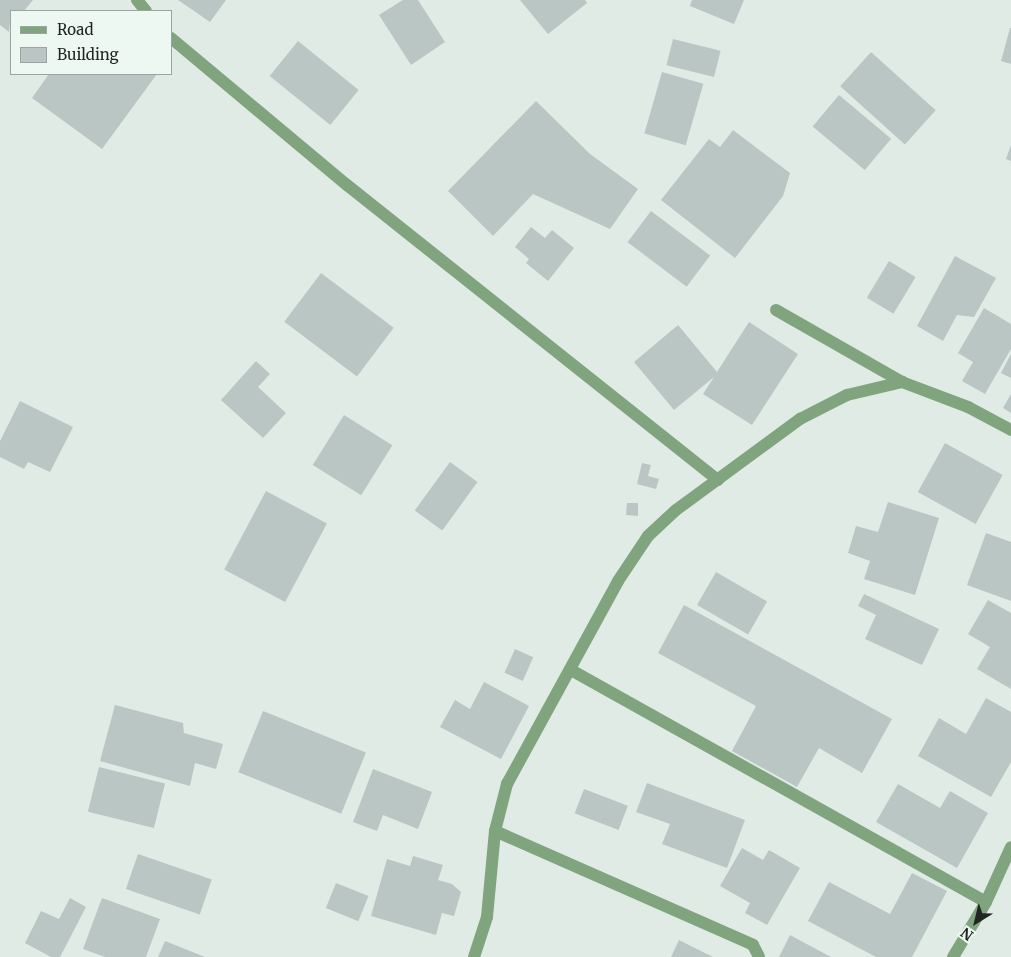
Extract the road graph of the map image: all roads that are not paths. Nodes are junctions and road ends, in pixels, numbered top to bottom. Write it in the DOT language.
graph roads {
  1 [pos="137,0"];
  2 [pos="145,10"];
  3 [pos="172,39"];
  4 [pos="776,310"];
  5 [pos="902,382"];
  6 [pos="1011,430"];
  7 [pos="718,480"];
  8 [pos="571,670"];
  9 [pos="495,831"];
  10 [pos="1011,847"];
  11 [pos="986,902"];
  12 [pos="474,957"];
  13 [pos="759,957"];
  14 [pos="953,957"];
  1 -- 2 [label="street"];
  3 -- 7 [label="street"];
  4 -- 5 [label="street"];
  5 -- 6 [label="street"];
  5 -- 7 [label="street"];
  7 -- 8 [label="street"];
  8 -- 9 [label="street"];
  8 -- 11 [label="street"];
  9 -- 12 [label="street"];
  9 -- 13 [label="street"];
  10 -- 11 [label="street"];
  11 -- 14 [label="street"];
}
